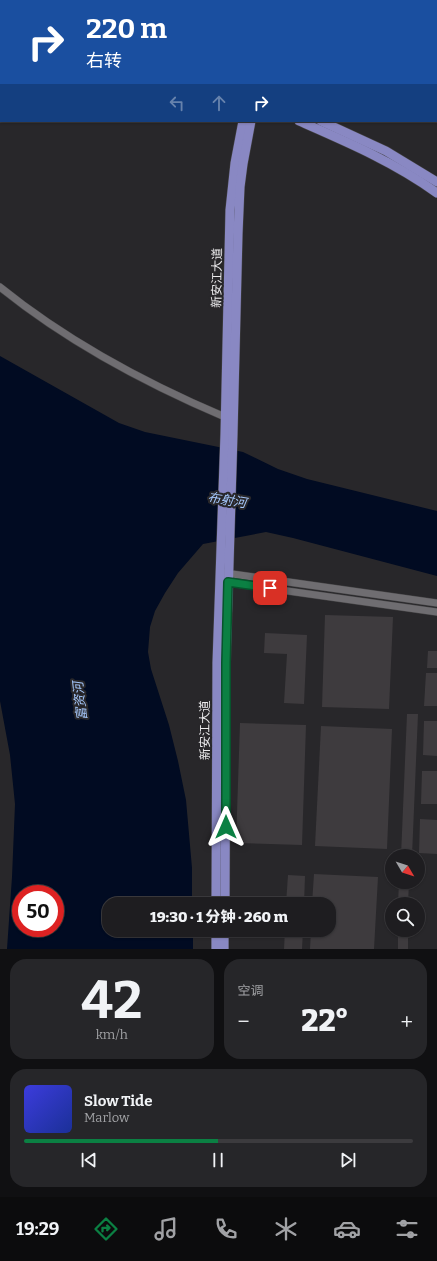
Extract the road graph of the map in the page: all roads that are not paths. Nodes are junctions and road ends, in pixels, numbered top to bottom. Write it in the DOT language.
graph roads {
  1 [pos="243,122"];
  2 [pos="251,122"];
  3 [pos="301,122"];
  4 [pos="323,122"];
  5 [pos="437,182"];
  6 [pos="437,193"];
  7 [pos="0,286"];
  8 [pos="225,417"];
  9 [pos="229,437"];
  10 [pos="224,577"];
  11 [pos="437,603"];
  12 [pos="437,612"];
  13 [pos="216,897"];
  14 [pos="224,897"];
  15 [pos="216,937"];
  16 [pos="224,937"];
  17 [pos="216,949"];
  18 [pos="224,949"];
  1 -- 8 [label="main road, 新安江大道"];
  2 -- 9 [label="main road, 新安江大道"];
  3 -- 6 [label="main road"];
  4 -- 5 [label="main road"];
  7 -- 8 [label="street"];
  8 -- 9 [label="main road, 新安江大道"];
  9 -- 10 [label="main road, 新安江大道"];
  10 -- 11 [label="street"];
  10 -- 12 [label="street"];
  10 -- 13 [label="main road, 新安江大道"];
  10 -- 14 [label="main road, 新安江大道"];
  15 -- 17 [label="main road"];
  16 -- 18 [label="main road"];
}
